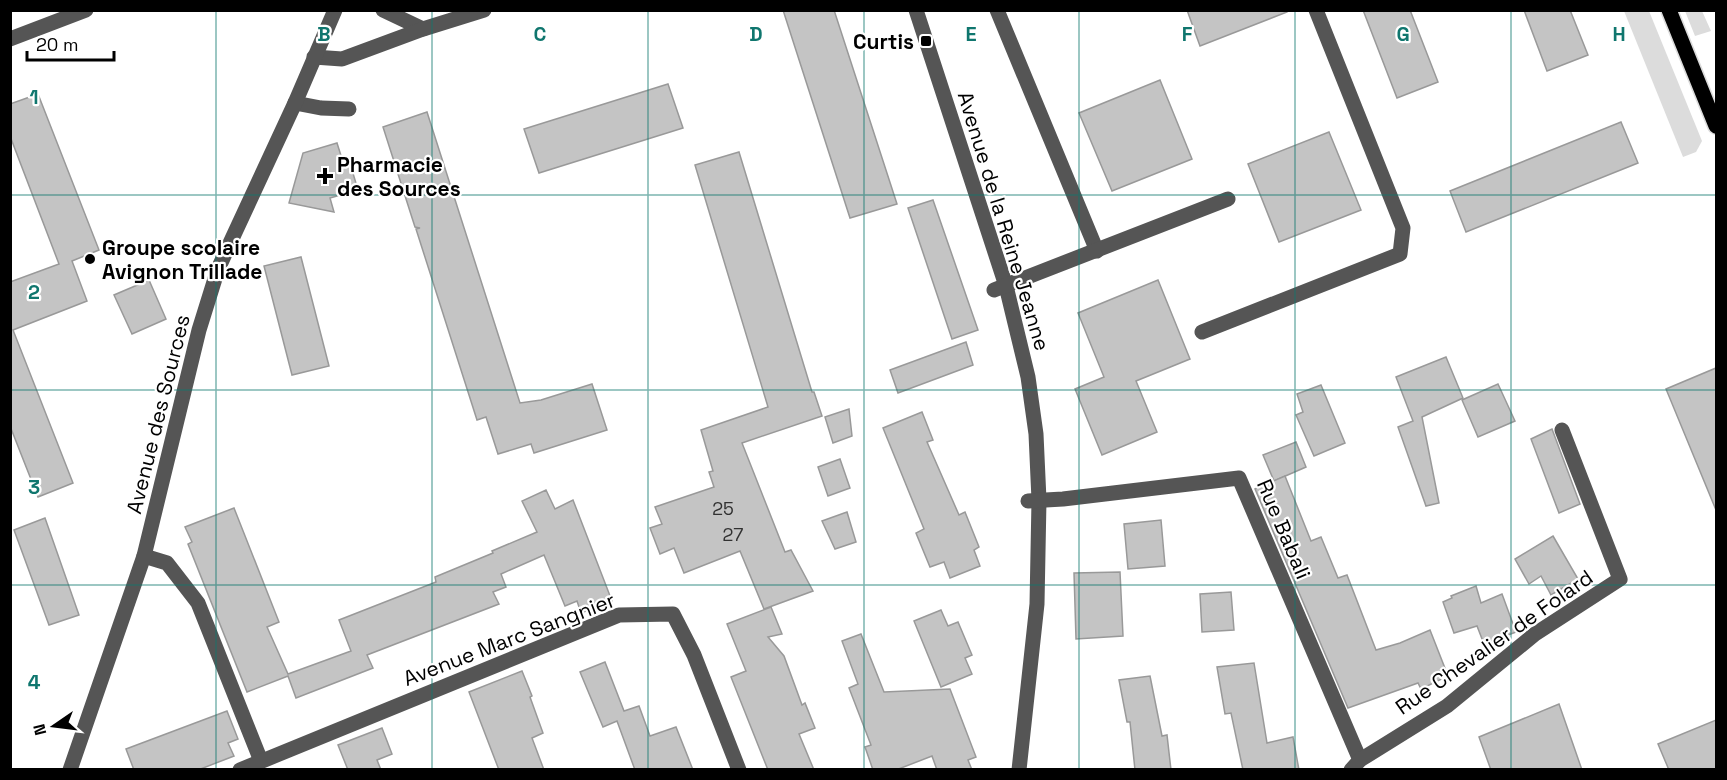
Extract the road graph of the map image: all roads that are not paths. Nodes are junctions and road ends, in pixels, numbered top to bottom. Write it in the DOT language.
graph roads {
  1 [pos="86,10"];
  2 [pos="335,10"];
  3 [pos="383,10"];
  4 [pos="484,10"];
  5 [pos="916,10"];
  6 [pos="997,10"];
  7 [pos="1316,10"];
  8 [pos="1669,10"];
  9 [pos="423,29"];
  10 [pos="10,39"];
  11 [pos="314,57"];
  12 [pos="295,103"];
  13 [pos="349,109"];
  14 [pos="1716,126"];
  15 [pos="1228,199"];
  16 [pos="1097,251"];
  17 [pos="1000,288"];
  18 [pos="1202,332"];
  19 [pos="1562,430"];
  20 [pos="1034,500"];
  21 [pos="144,556"];
  22 [pos="261,760"];
  23 [pos="1355,764"];
  24 [pos="70,770"];
  25 [pos="240,770"];
  26 [pos="739,770"];
  27 [pos="1019,770"];
  1 -- 10 [label="street"];
  2 -- 11 [label="street, Avenue des Sources"];
  3 -- 9 [label="street"];
  4 -- 9 [label="street"];
  5 -- 17 [label="street, Avenue de la Reine Jeanne"];
  6 -- 16 [label="street"];
  7 -- 18 [label="street"];
  8 -- 14 [label="main road"];
  9 -- 11 [label="street"];
  11 -- 12 [label="street, Avenue des Sources"];
  12 -- 13 [label="street"];
  12 -- 21 [label="street, Avenue des Sources"];
  15 -- 16 [label="street"];
  16 -- 17 [label="street"];
  17 -- 20 [label="street, Avenue de la Reine Jeanne"];
  19 -- 23 [label="street, Rue Chevalier de Folard"];
  20 -- 23 [label="street, Rue Babali"];
  20 -- 27 [label="street, Avenue de la Reine Jeanne"];
  21 -- 22 [label="street"];
  21 -- 24 [label="street, Avenue des Sources"];
  22 -- 25 [label="street, Avenue Marc Sangnier"];
  22 -- 26 [label="street, Avenue Marc Sangnier"];
}
